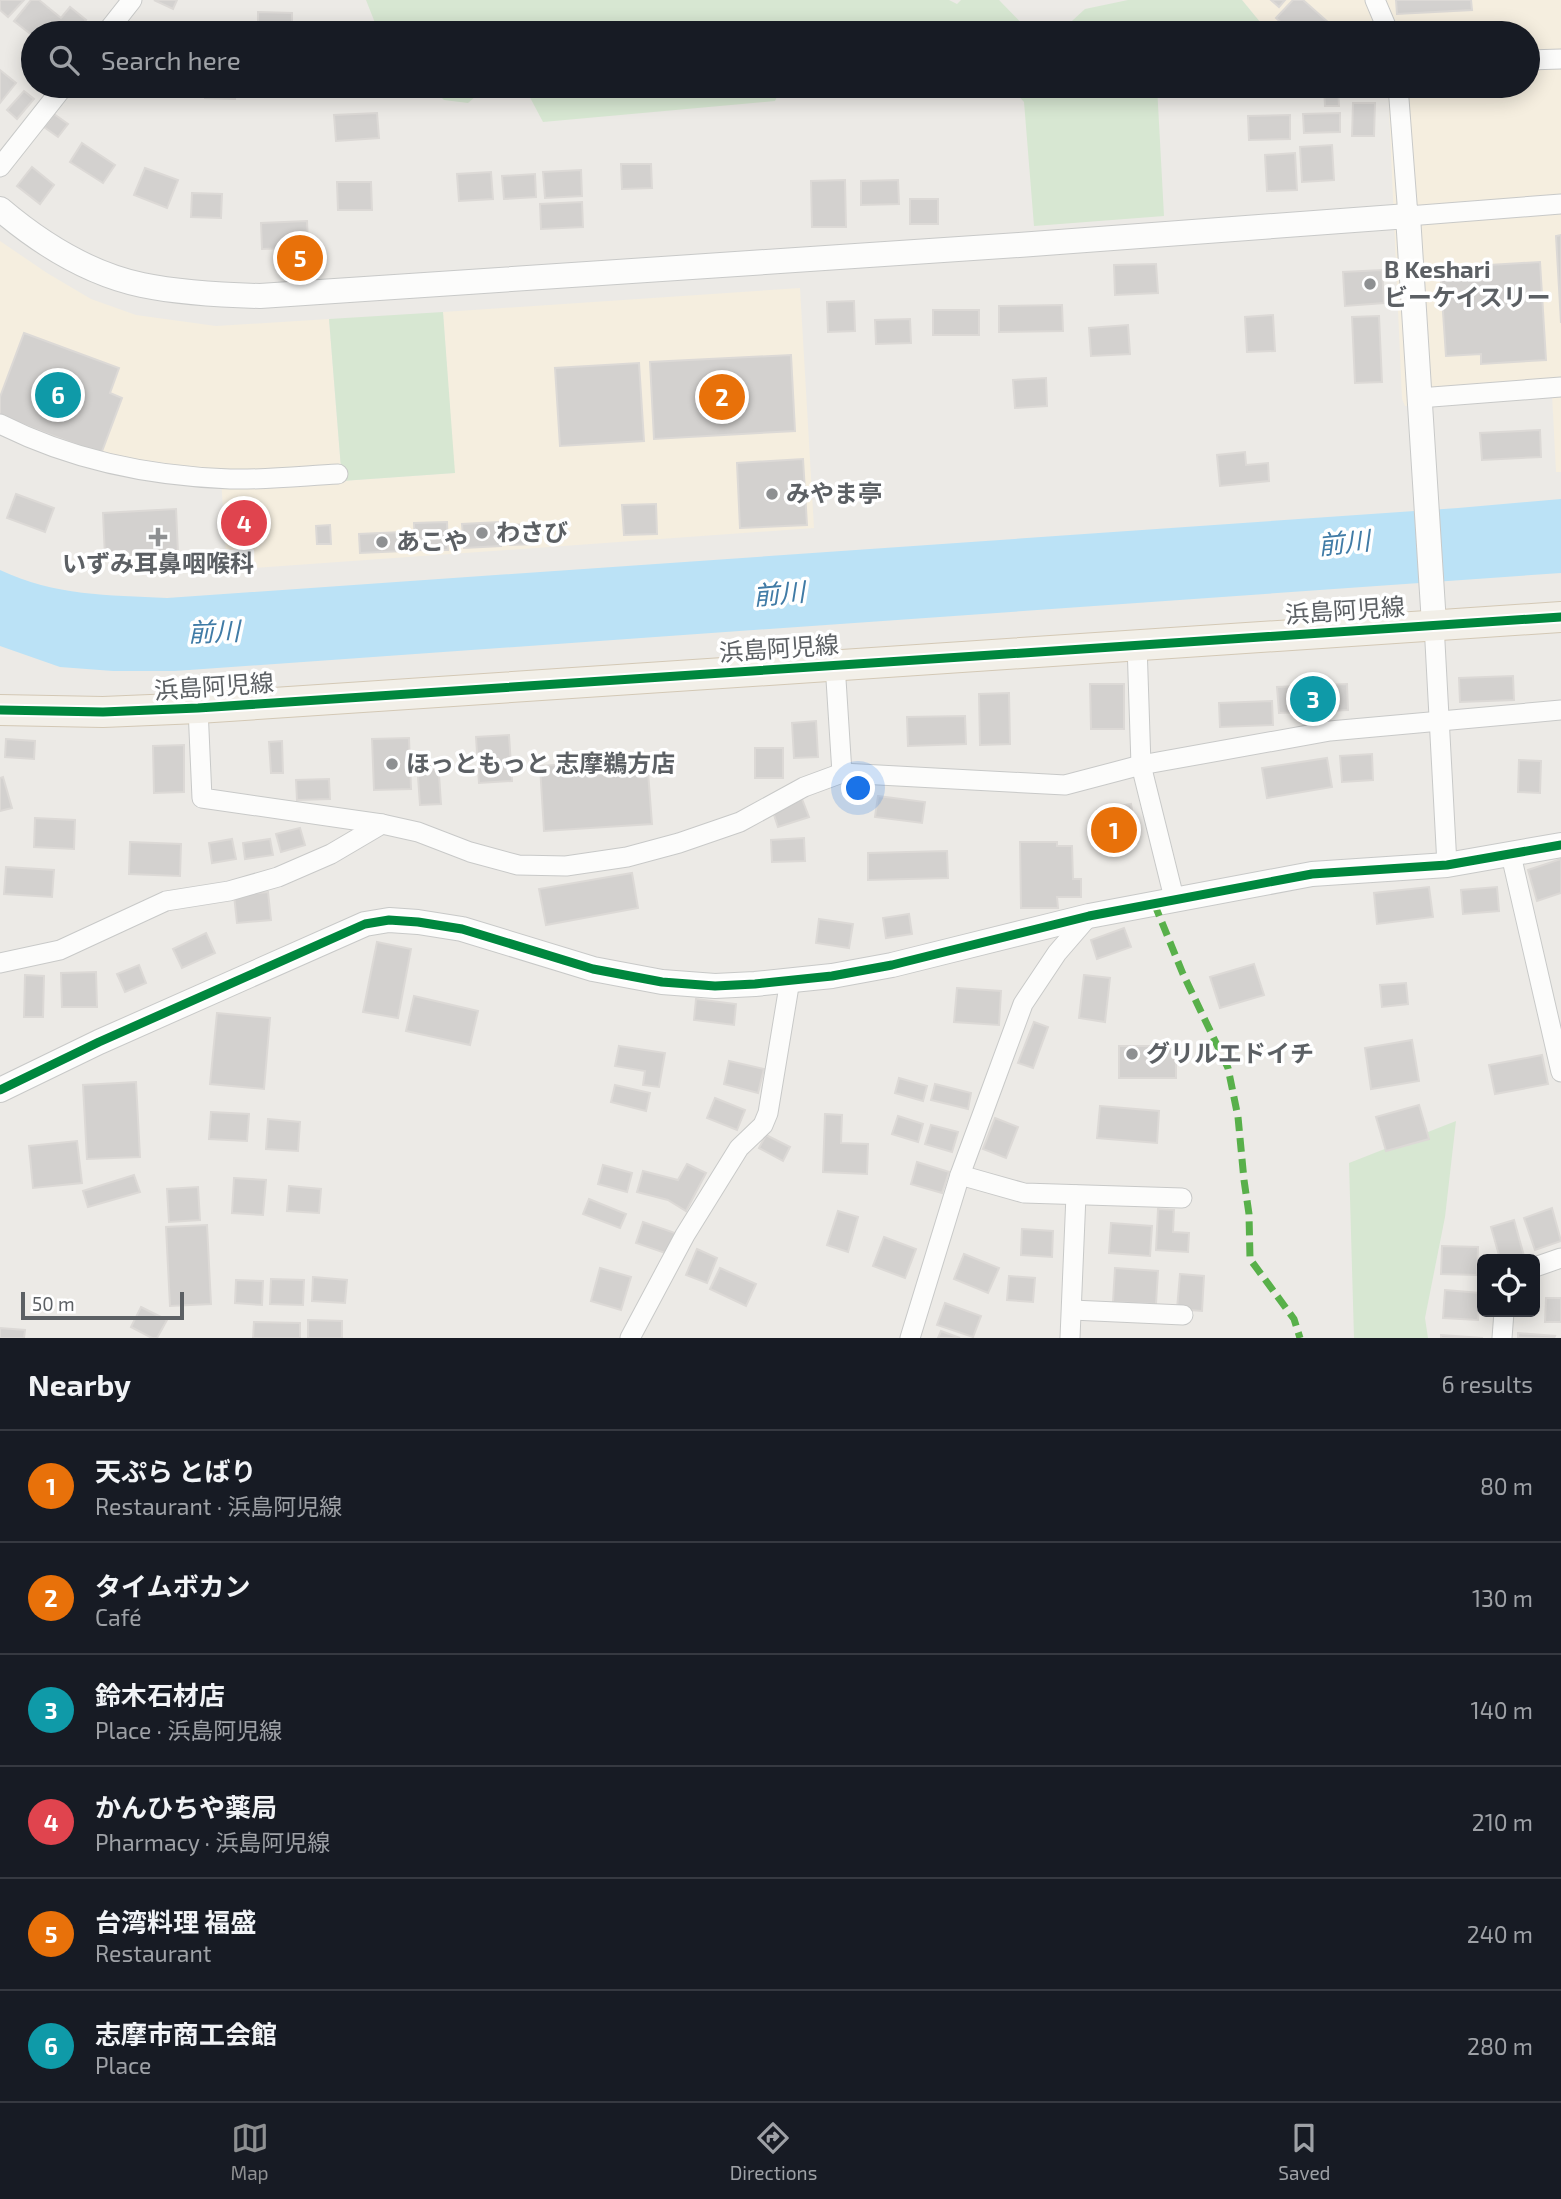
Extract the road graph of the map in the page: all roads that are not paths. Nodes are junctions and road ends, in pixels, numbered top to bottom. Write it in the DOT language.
graph roads {
  1 [pos="132,0"];
  2 [pos="1375,0"];
  3 [pos="115,21"];
  4 [pos="1385,21"];
  5 [pos="1561,59"];
  6 [pos="1540,60"];
  7 [pos="55,98"];
  8 [pos="1399,98"];
  9 [pos="0,167"];
  10 [pos="1561,204"];
  11 [pos="0,209"];
  12 [pos="1408,216"];
  13 [pos="1561,387"];
  14 [pos="1419,398"];
  15 [pos="0,424"];
  16 [pos="338,474"];
  17 [pos="1433,612"];
  18 [pos="1561,617"];
  19 [pos="1137,645"];
  20 [pos="835,664"];
  21 [pos="198,708"];
  22 [pos="0,710"];
  23 [pos="1561,710"];
  24 [pos="1441,720"];
  25 [pos="1141,765"];
  26 [pos="842,773"];
  27 [pos="382,824"];
  28 [pos="1561,845"];
  29 [pos="1511,855"];
  30 [pos="1447,865"];
  31 [pos="1174,898"];
  32 [pos="1089,916"];
  33 [pos="0,963"];
  34 [pos="790,980"];
  35 [pos="1561,1072"];
  36 [pos="0,1090"];
  37 [pos="960,1175"];
  38 [pos="1076,1195"];
  39 [pos="1182,1198"];
  40 [pos="1561,1258"];
  41 [pos="1540,1265"];
  42 [pos="1072,1310"];
  43 [pos="1183,1315"];
  44 [pos="1504,1317"];
  45 [pos="631,1338"];
  46 [pos="910,1338"];
  47 [pos="1070,1338"];
  48 [pos="1502,1338"];
  1 -- 3 [label="street"];
  2 -- 4 [label="street"];
  5 -- 6 [label="street"];
  7 -- 9 [label="street"];
  8 -- 12 [label="street"];
  10 -- 12 [label="street"];
  11 -- 12 [label="street"];
  12 -- 14 [label="street"];
  13 -- 14 [label="street"];
  14 -- 17 [label="street"];
  15 -- 16 [label="street"];
  17 -- 18 [label="main road, 浜島阿児線"];
  17 -- 19 [label="main road, 浜島阿児線"];
  17 -- 24 [label="street"];
  19 -- 20 [label="main road, 浜島阿児線"];
  19 -- 25 [label="street"];
  20 -- 21 [label="main road, 浜島阿児線"];
  20 -- 26 [label="street"];
  21 -- 22 [label="main road, 浜島阿児線"];
  21 -- 27 [label="street"];
  23 -- 24 [label="street"];
  24 -- 25 [label="street"];
  24 -- 30 [label="street"];
  25 -- 26 [label="street"];
  25 -- 31 [label="street"];
  26 -- 27 [label="street"];
  27 -- 33 [label="street"];
  28 -- 29 [label="street"];
  29 -- 30 [label="street"];
  29 -- 35 [label="street"];
  30 -- 31 [label="street"];
  31 -- 32 [label="street"];
  32 -- 34 [label="street"];
  32 -- 37 [label="street"];
  34 -- 36 [label="street"];
  34 -- 45 [label="street"];
  37 -- 38 [label="street"];
  37 -- 46 [label="street"];
  38 -- 39 [label="street"];
  38 -- 42 [label="street"];
  40 -- 41 [label="street"];
  42 -- 43 [label="street"];
  42 -- 47 [label="street"];
  44 -- 48 [label="street"];
}
